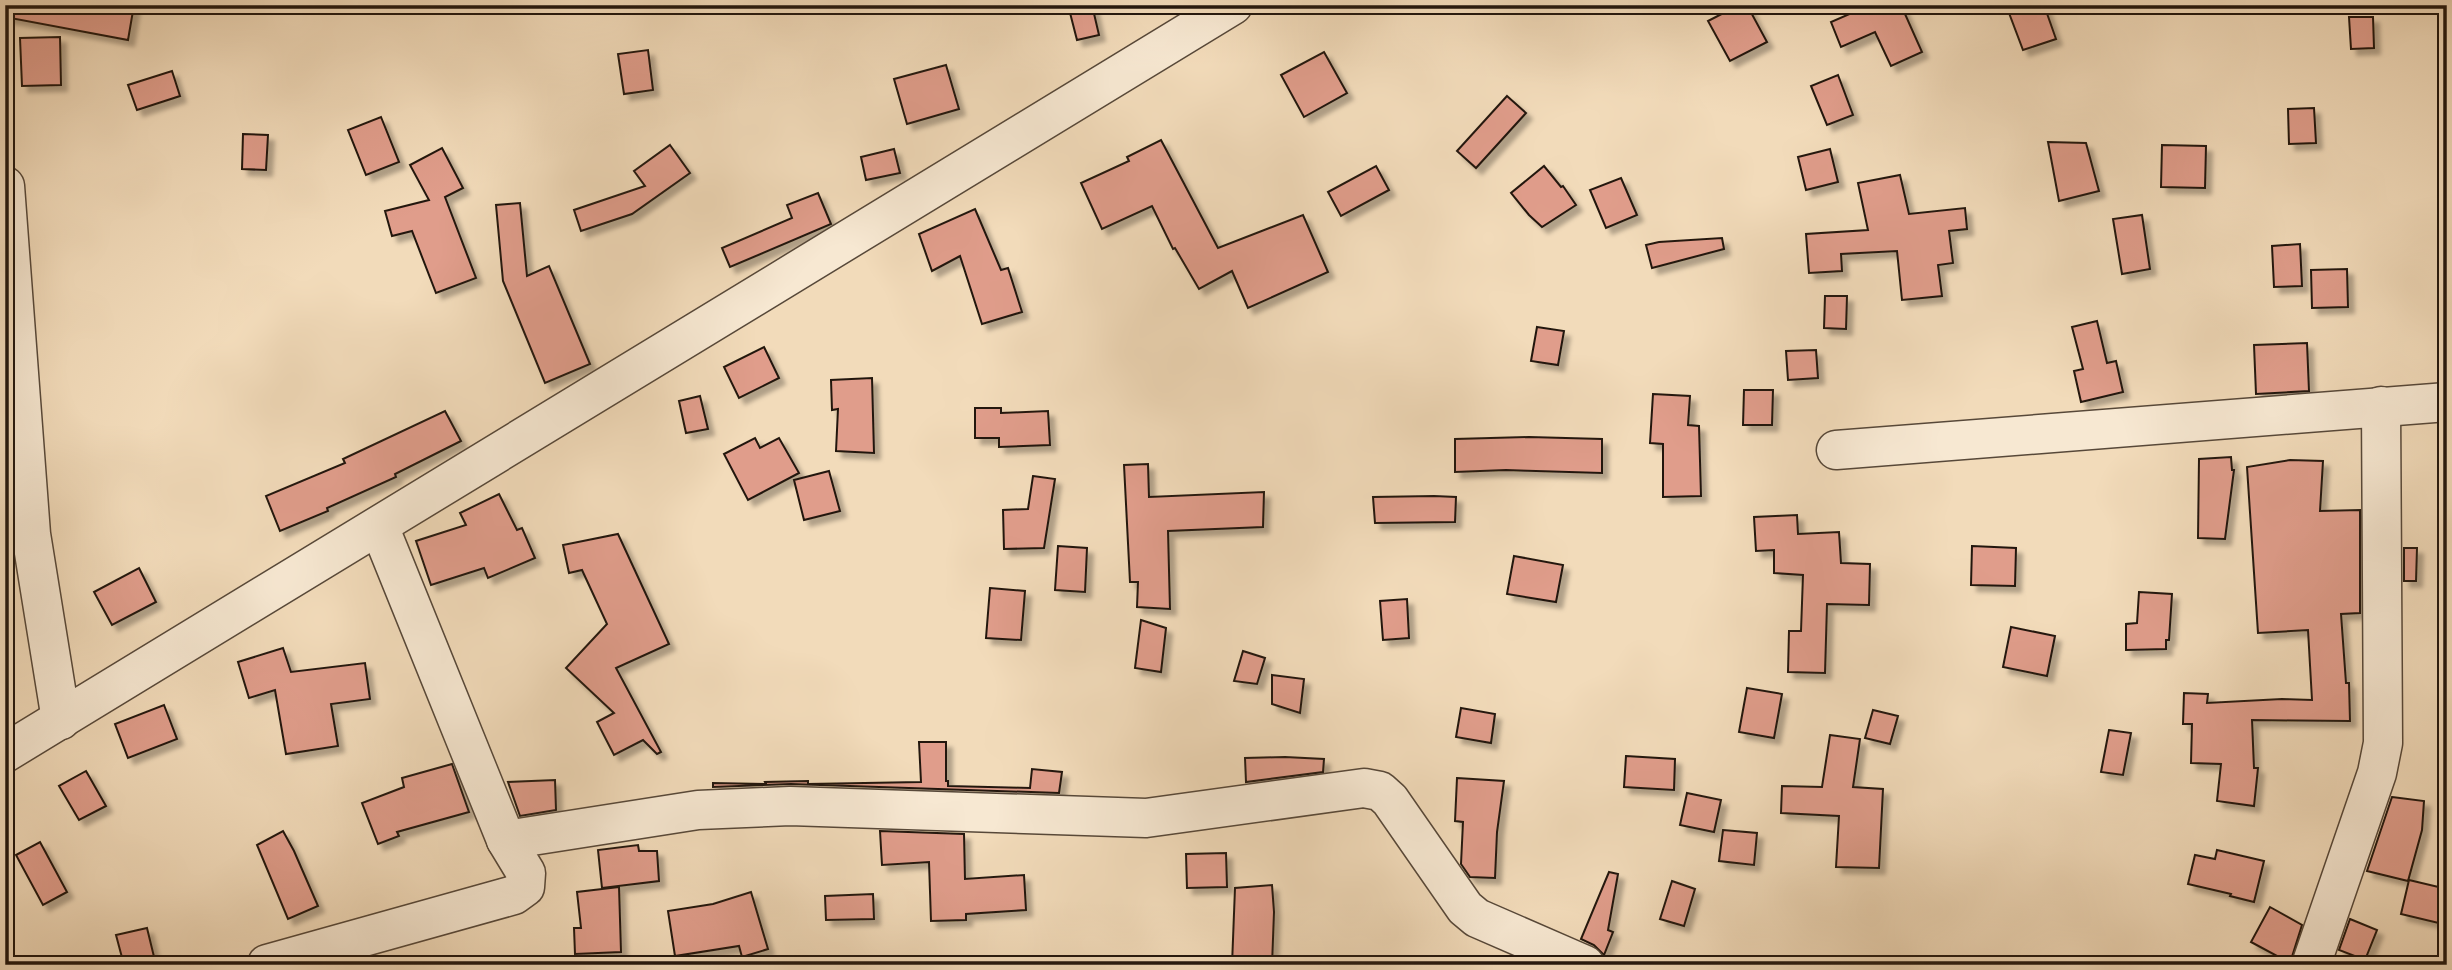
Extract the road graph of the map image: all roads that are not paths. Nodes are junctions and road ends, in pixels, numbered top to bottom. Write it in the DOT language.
graph roads {
  1 [pos="1233,5"];
  2 [pos="5,186"];
  3 [pos="2447,402"];
  4 [pos="2381,406"];
  5 [pos="1836,450"];
  6 [pos="379,526"];
  7 [pos="61,720"];
  8 [pos="5,753"];
  9 [pos="506,839"];
  10 [pos="267,964"];
  11 [pos="1585,965"];
  12 [pos="2311,965"];
  1 -- 6 [label="street"];
  2 -- 7 [label="street"];
  3 -- 4 [label="street"];
  4 -- 5 [label="street"];
  4 -- 12 [label="street"];
  6 -- 7 [label="street"];
  6 -- 9 [label="street"];
  7 -- 8 [label="street"];
  9 -- 10 [label="street"];
  9 -- 11 [label="street"];
}
